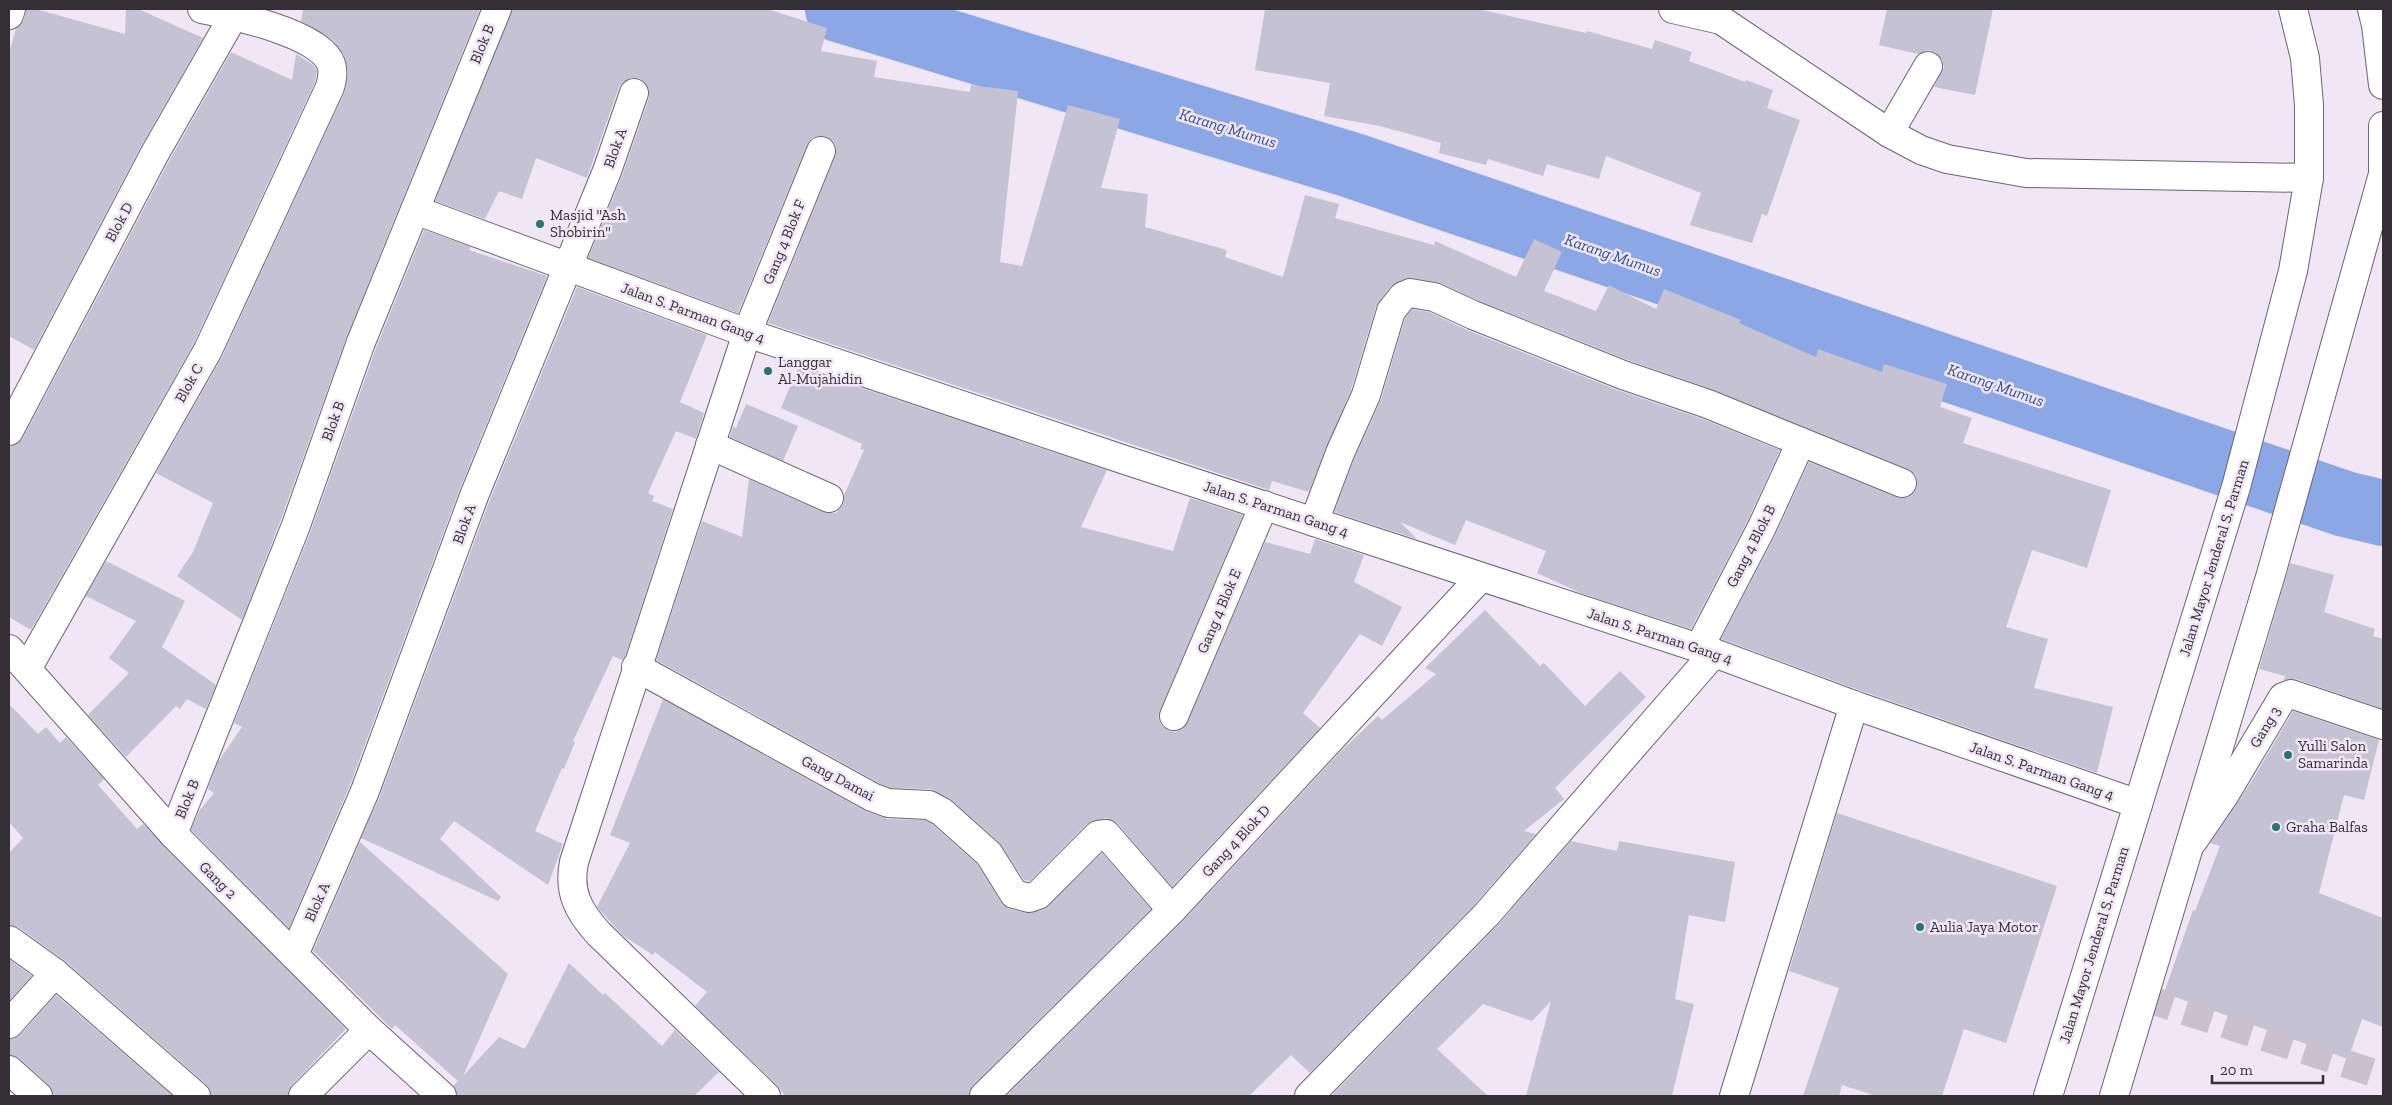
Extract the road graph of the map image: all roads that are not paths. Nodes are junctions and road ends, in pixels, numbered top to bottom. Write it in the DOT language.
graph roads {
  1 [pos="11,9"];
  2 [pos="202,9"];
  3 [pos="497,9"];
  4 [pos="1673,9"];
  5 [pos="2293,9"];
  6 [pos="2372,9"];
  7 [pos="1720,14"];
  8 [pos="9,15"];
  9 [pos="234,15"];
  10 [pos="1928,66"];
  11 [pos="2383,85"];
  12 [pos="634,93"];
  13 [pos="2383,126"];
  14 [pos="1888,133"];
  15 [pos="821,151"];
  16 [pos="2383,174"];
  17 [pos="2309,178"];
  18 [pos="415,210"];
  19 [pos="566,267"];
  20 [pos="747,333"];
  21 [pos="9,431"];
  22 [pos="1801,442"];
  23 [pos="710,445"];
  24 [pos="1902,483"];
  25 [pos="829,498"];
  26 [pos="1264,505"];
  27 [pos="1314,522"];
  28 [pos="1481,578"];
  29 [pos="9,649"];
  30 [pos="1707,650"];
  31 [pos="636,667"];
  32 [pos="27,669"];
  33 [pos="1854,705"];
  34 [pos="1174,716"];
  35 [pos="2383,725"];
  36 [pos="2138,804"];
  37 [pos="173,834"];
  38 [pos="2189,847"];
  39 [pos="1172,910"];
  40 [pos="9,940"];
  41 [pos="294,955"];
  42 [pos="55,973"];
  43 [pos="9,1024"];
  44 [pos="369,1030"];
  45 [pos="9,1070"];
  46 [pos="38,1096"];
  47 [pos="196,1096"];
  48 [pos="303,1096"];
  49 [pos="442,1096"];
  50 [pos="766,1096"];
  51 [pos="984,1096"];
  52 [pos="1309,1096"];
  53 [pos="1734,1096"];
  54 [pos="2048,1096"];
  55 [pos="2114,1096"];
  1 -- 8 [label="street"];
  2 -- 9 [label="street"];
  3 -- 18 [label="street, Blok B"];
  4 -- 7 [label="street"];
  5 -- 17 [label="street, Jalan Mayor Jenderal S. Parman"];
  6 -- 11 [label="street"];
  7 -- 14 [label="street"];
  9 -- 21 [label="street, Blok D"];
  9 -- 32 [label="street, Blok C"];
  10 -- 14 [label="street"];
  12 -- 19 [label="street, Blok A"];
  13 -- 16 [label="street"];
  14 -- 17 [label="street"];
  15 -- 20 [label="street, Gang 4 Blok F"];
  16 -- 38 [label="street"];
  17 -- 36 [label="street, Jalan Mayor Jenderal S. Parman"];
  18 -- 19 [label="street, Jalan S. Parman Gang 4"];
  18 -- 37 [label="street, Blok B"];
  19 -- 20 [label="street, Jalan S. Parman Gang 4"];
  19 -- 41 [label="street, Blok A"];
  20 -- 23 [label="street, Gang 4 Blok F"];
  20 -- 26 [label="street, Jalan S. Parman Gang 4"];
  22 -- 24 [label="street"];
  22 -- 27 [label="street"];
  22 -- 30 [label="street, Gang 4 Blok B"];
  23 -- 25 [label="street"];
  23 -- 31 [label="street, Gang 4 Blok F"];
  26 -- 27 [label="street, Jalan S. Parman Gang 4"];
  26 -- 34 [label="street, Gang 4 Blok E"];
  27 -- 28 [label="street, Jalan S. Parman Gang 4"];
  28 -- 30 [label="street, Jalan S. Parman Gang 4"];
  28 -- 39 [label="street, Gang 4 Blok D"];
  29 -- 32 [label="street, Gang 2"];
  30 -- 33 [label="street, Jalan S. Parman Gang 4"];
  30 -- 52 [label="street, Gang 4 Blok B"];
  31 -- 39 [label="street, Gang Damai"];
  31 -- 50 [label="street, Gang 4 Blok F"];
  32 -- 37 [label="street, Gang 2"];
  33 -- 36 [label="street, Jalan S. Parman Gang 4"];
  33 -- 53 [label="street"];
  35 -- 38 [label="street, Gang 3"];
  36 -- 54 [label="street, Jalan Mayor Jenderal S. Parman"];
  37 -- 41 [label="street, Gang 2"];
  38 -- 55 [label="street"];
  39 -- 51 [label="street, Gang 4 Blok D"];
  40 -- 42 [label="street"];
  41 -- 44 [label="street, Gang 2"];
  42 -- 43 [label="street"];
  42 -- 47 [label="street"];
  44 -- 48 [label="street"];
  44 -- 49 [label="street, Gang 2"];
  45 -- 46 [label="street"];
}
